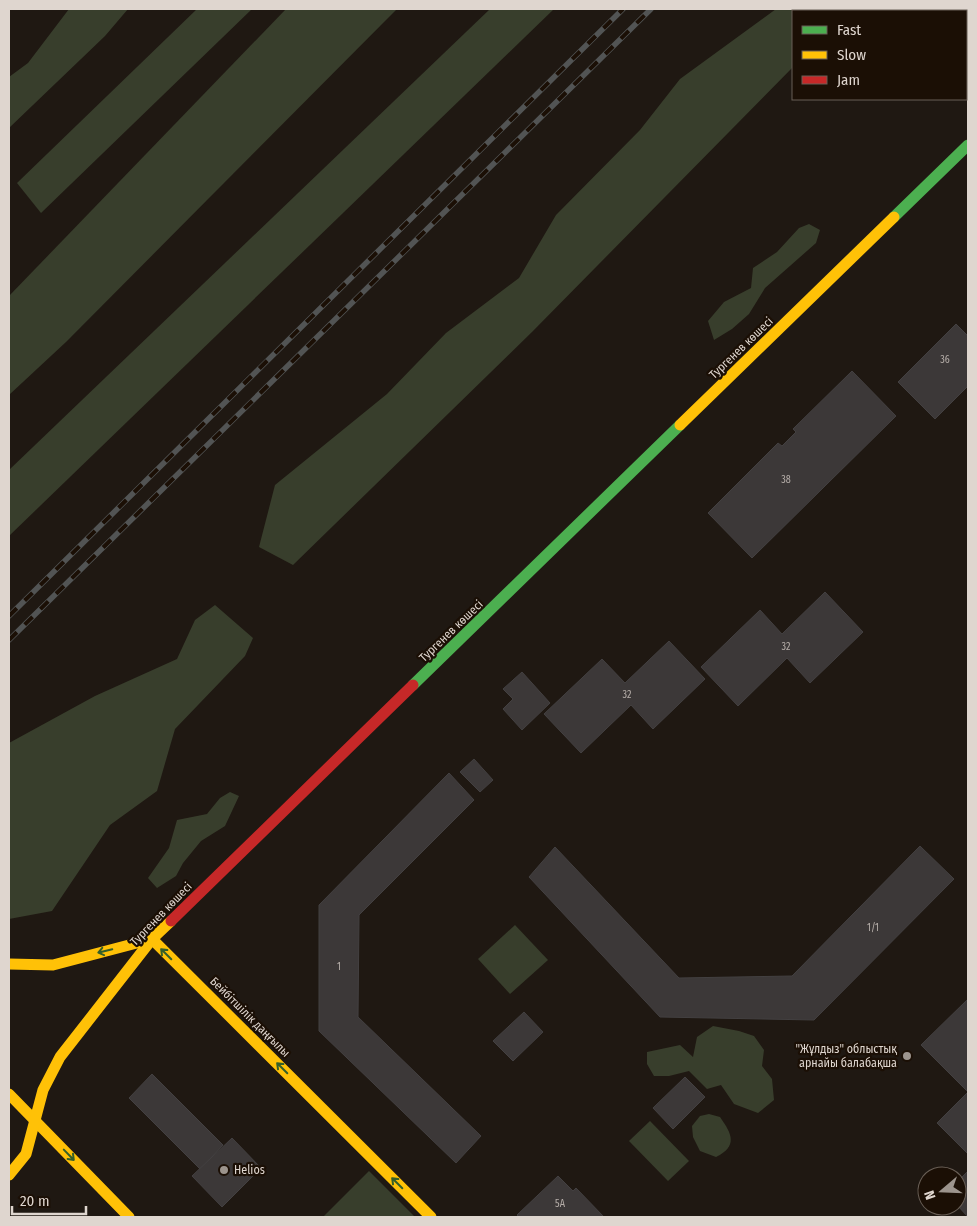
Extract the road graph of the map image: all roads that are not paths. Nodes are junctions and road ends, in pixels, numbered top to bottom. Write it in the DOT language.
graph roads {
  1 [pos="968,145"];
  2 [pos="152,939"];
  3 [pos="9,964"];
  4 [pos="9,1094"];
  5 [pos="35,1120"];
  6 [pos="9,1175"];
  7 [pos="129,1217"];
  8 [pos="431,1217"];
  1 -- 2 [label="main road, Тургенев көшесі"];
  2 -- 3 [label="main road, one-way"];
  2 -- 5 [label="main road, Тургенев көшесі"];
  8 -- 2 [label="main road, Бейбітшілік даңғылы, one-way"];
  4 -- 5 [label="main road"];
  5 -- 6 [label="main road, Тургенев көшесі"];
  5 -- 7 [label="main road, one-way"];
}
